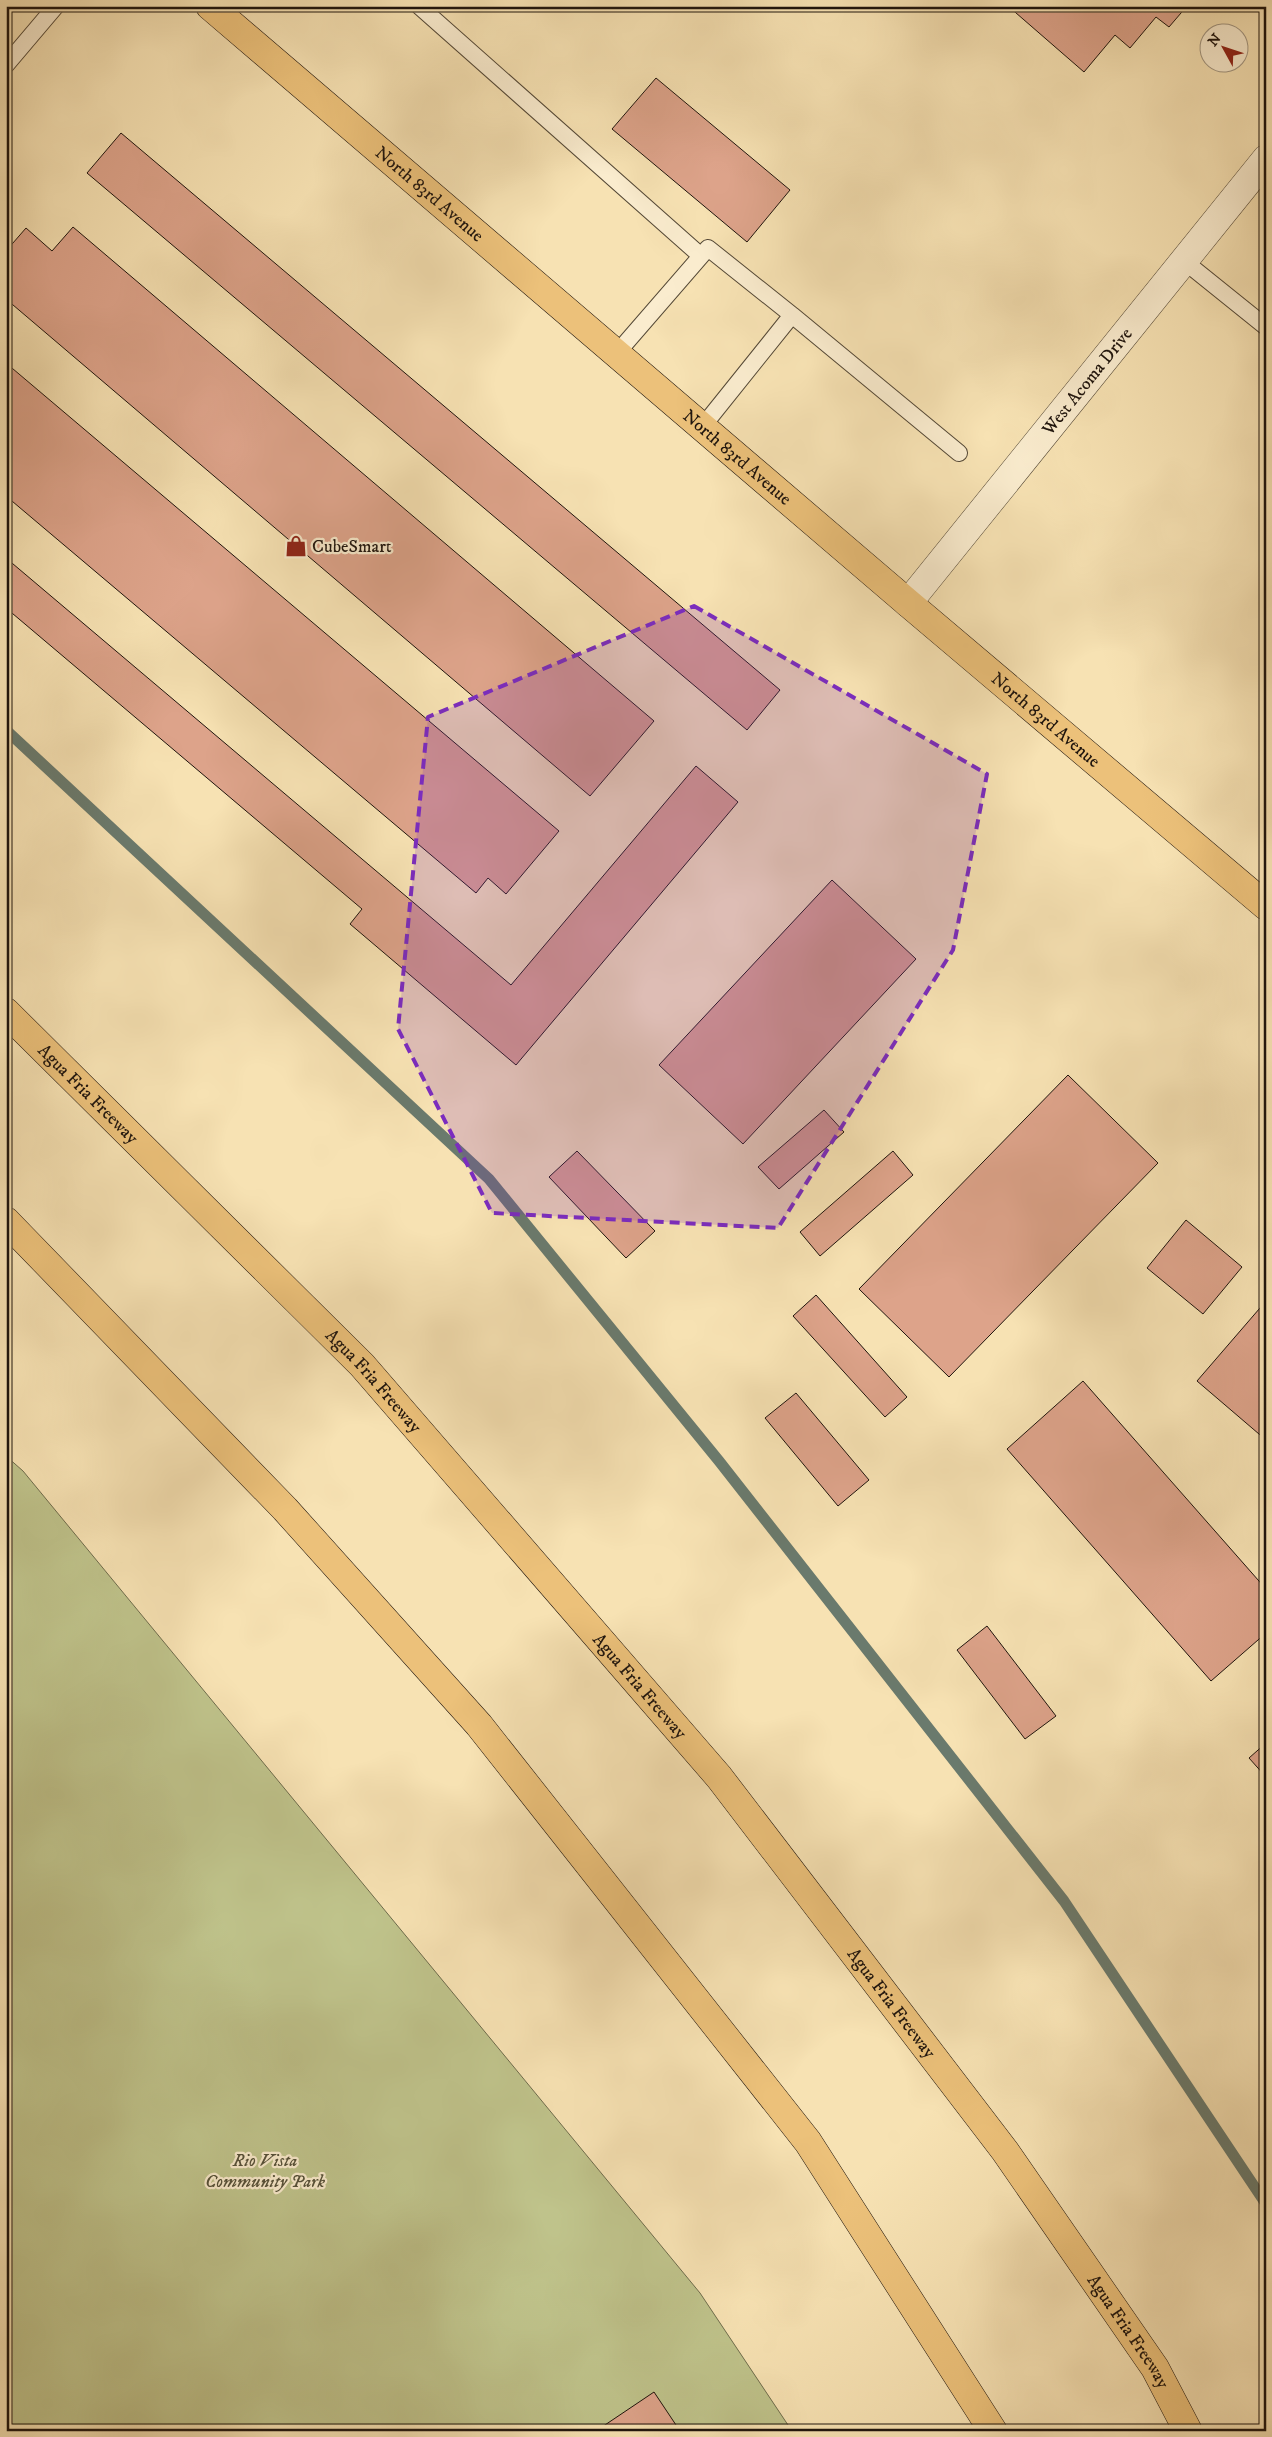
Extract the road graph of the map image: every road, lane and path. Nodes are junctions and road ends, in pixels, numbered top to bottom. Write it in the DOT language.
graph roads {
  1 [pos="56,6"];
  2 [pos="210,6"];
  3 [pos="419,6"];
  4 [pos="6,65"];
  5 [pos="1266,159"];
  6 [pos="701,256"];
  7 [pos="1184,261"];
  8 [pos="792,315"];
  9 [pos="1266,326"];
  10 [pos="617,353"];
  11 [pos="702,426"];
  12 [pos="959,453"];
  13 [pos="908,603"];
  14 [pos="1266,906"];
  15 [pos="6,1012"];
  16 [pos="6,1221"];
  17 [pos="1154,2368"];
  18 [pos="993,2431"];
  19 [pos="1188,2431"];
  20 [pos="1198,2431"];
  1 -- 4 [label="lane"];
  2 -- 10 [label="main road, North 83rd Avenue"];
  3 -- 6 [label="lane"];
  5 -- 7 [label="street, West Acoma Drive"];
  6 -- 8 [label="lane"];
  6 -- 10 [label="lane"];
  7 -- 9 [label="lane"];
  7 -- 13 [label="street, West Acoma Drive"];
  8 -- 11 [label="lane"];
  8 -- 12 [label="lane"];
  10 -- 11 [label="main road, North 83rd Avenue"];
  11 -- 13 [label="main road, North 83rd Avenue"];
  13 -- 14 [label="main road, North 83rd Avenue"];
  15 -- 17 [label="main road, Agua Fria Freeway"];
  16 -- 18 [label="main road"];
  17 -- 19 [label="main road, Agua Fria Freeway"];
  17 -- 20 [label="main road"];
}
